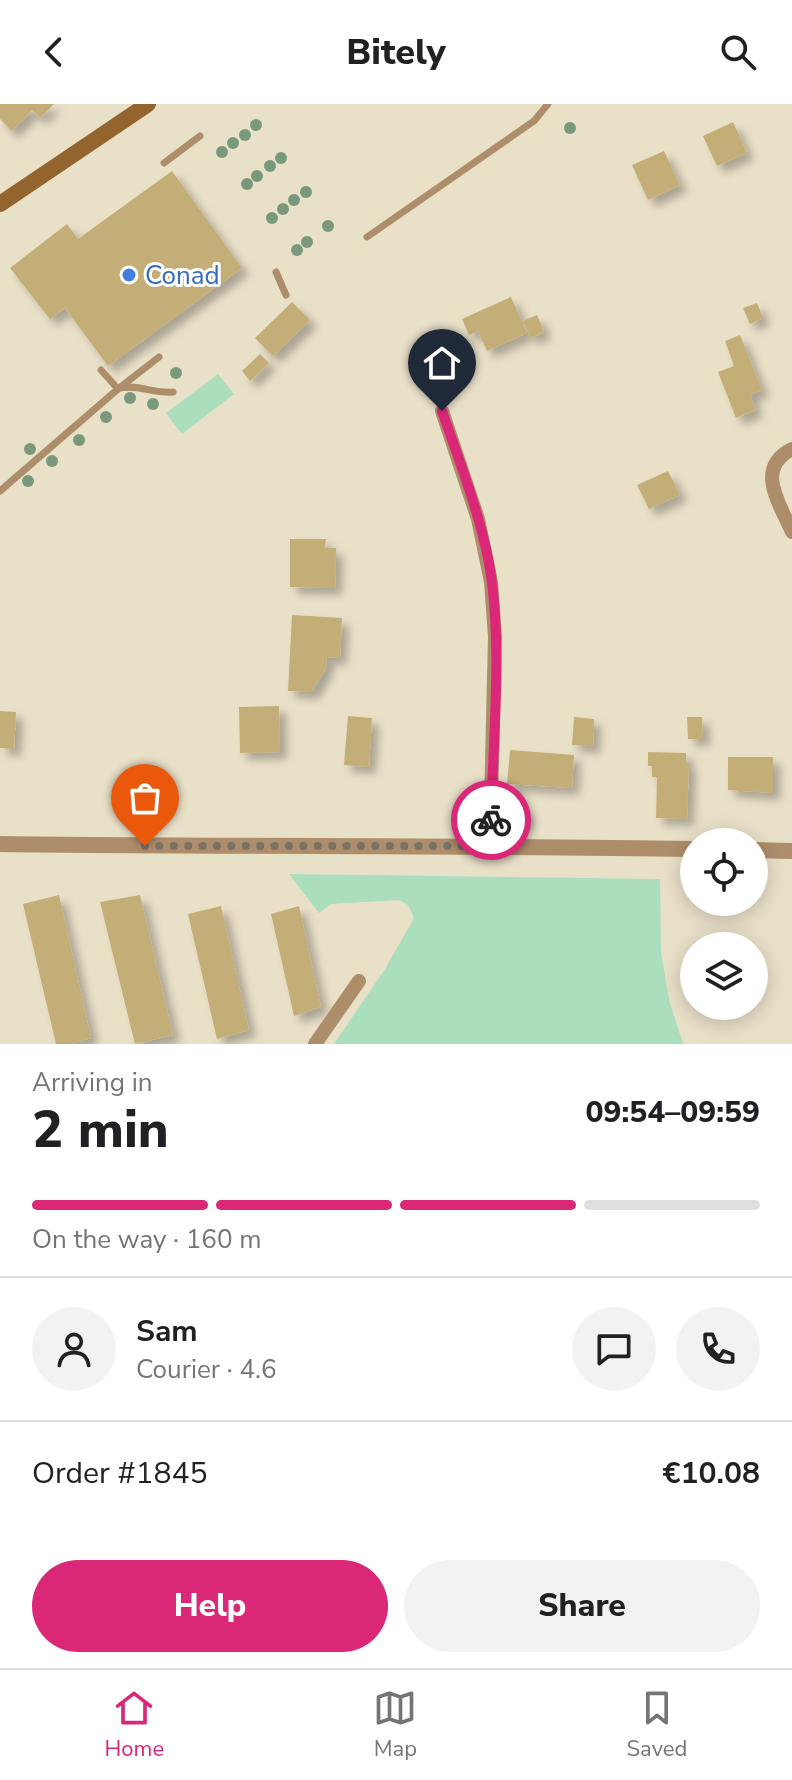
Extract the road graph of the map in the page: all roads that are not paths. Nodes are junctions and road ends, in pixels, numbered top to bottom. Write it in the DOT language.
graph roads {
  1 [pos="148,104"];
  2 [pos="548,104"];
  3 [pos="200,136"];
  4 [pos="164,163"];
  5 [pos="0,204"];
  6 [pos="367,237"];
  7 [pos="276,272"];
  8 [pos="286,295"];
  9 [pos="159,357"];
  10 [pos="101,370"];
  11 [pos="118,389"];
  12 [pos="173,392"];
  13 [pos="442,411"];
  14 [pos="792,449"];
  15 [pos="0,491"];
  16 [pos="792,532"];
  17 [pos="0,844"];
  18 [pos="490,846"];
  19 [pos="680,849"];
  20 [pos="768,850"];
  21 [pos="792,851"];
  22 [pos="359,981"];
  23 [pos="315,1044"];
  1 -- 5 [label="main road"];
  2 -- 6 [label="lane"];
  3 -- 4 [label="lane"];
  7 -- 8 [label="lane"];
  9 -- 11 [label="lane"];
  10 -- 11 [label="lane"];
  11 -- 12 [label="lane"];
  11 -- 15 [label="lane"];
  13 -- 18 [label="street"];
  14 -- 16 [label="street"];
  17 -- 18 [label="street"];
  18 -- 19 [label="street"];
  20 -- 21 [label="street"];
  22 -- 23 [label="street"];
}
